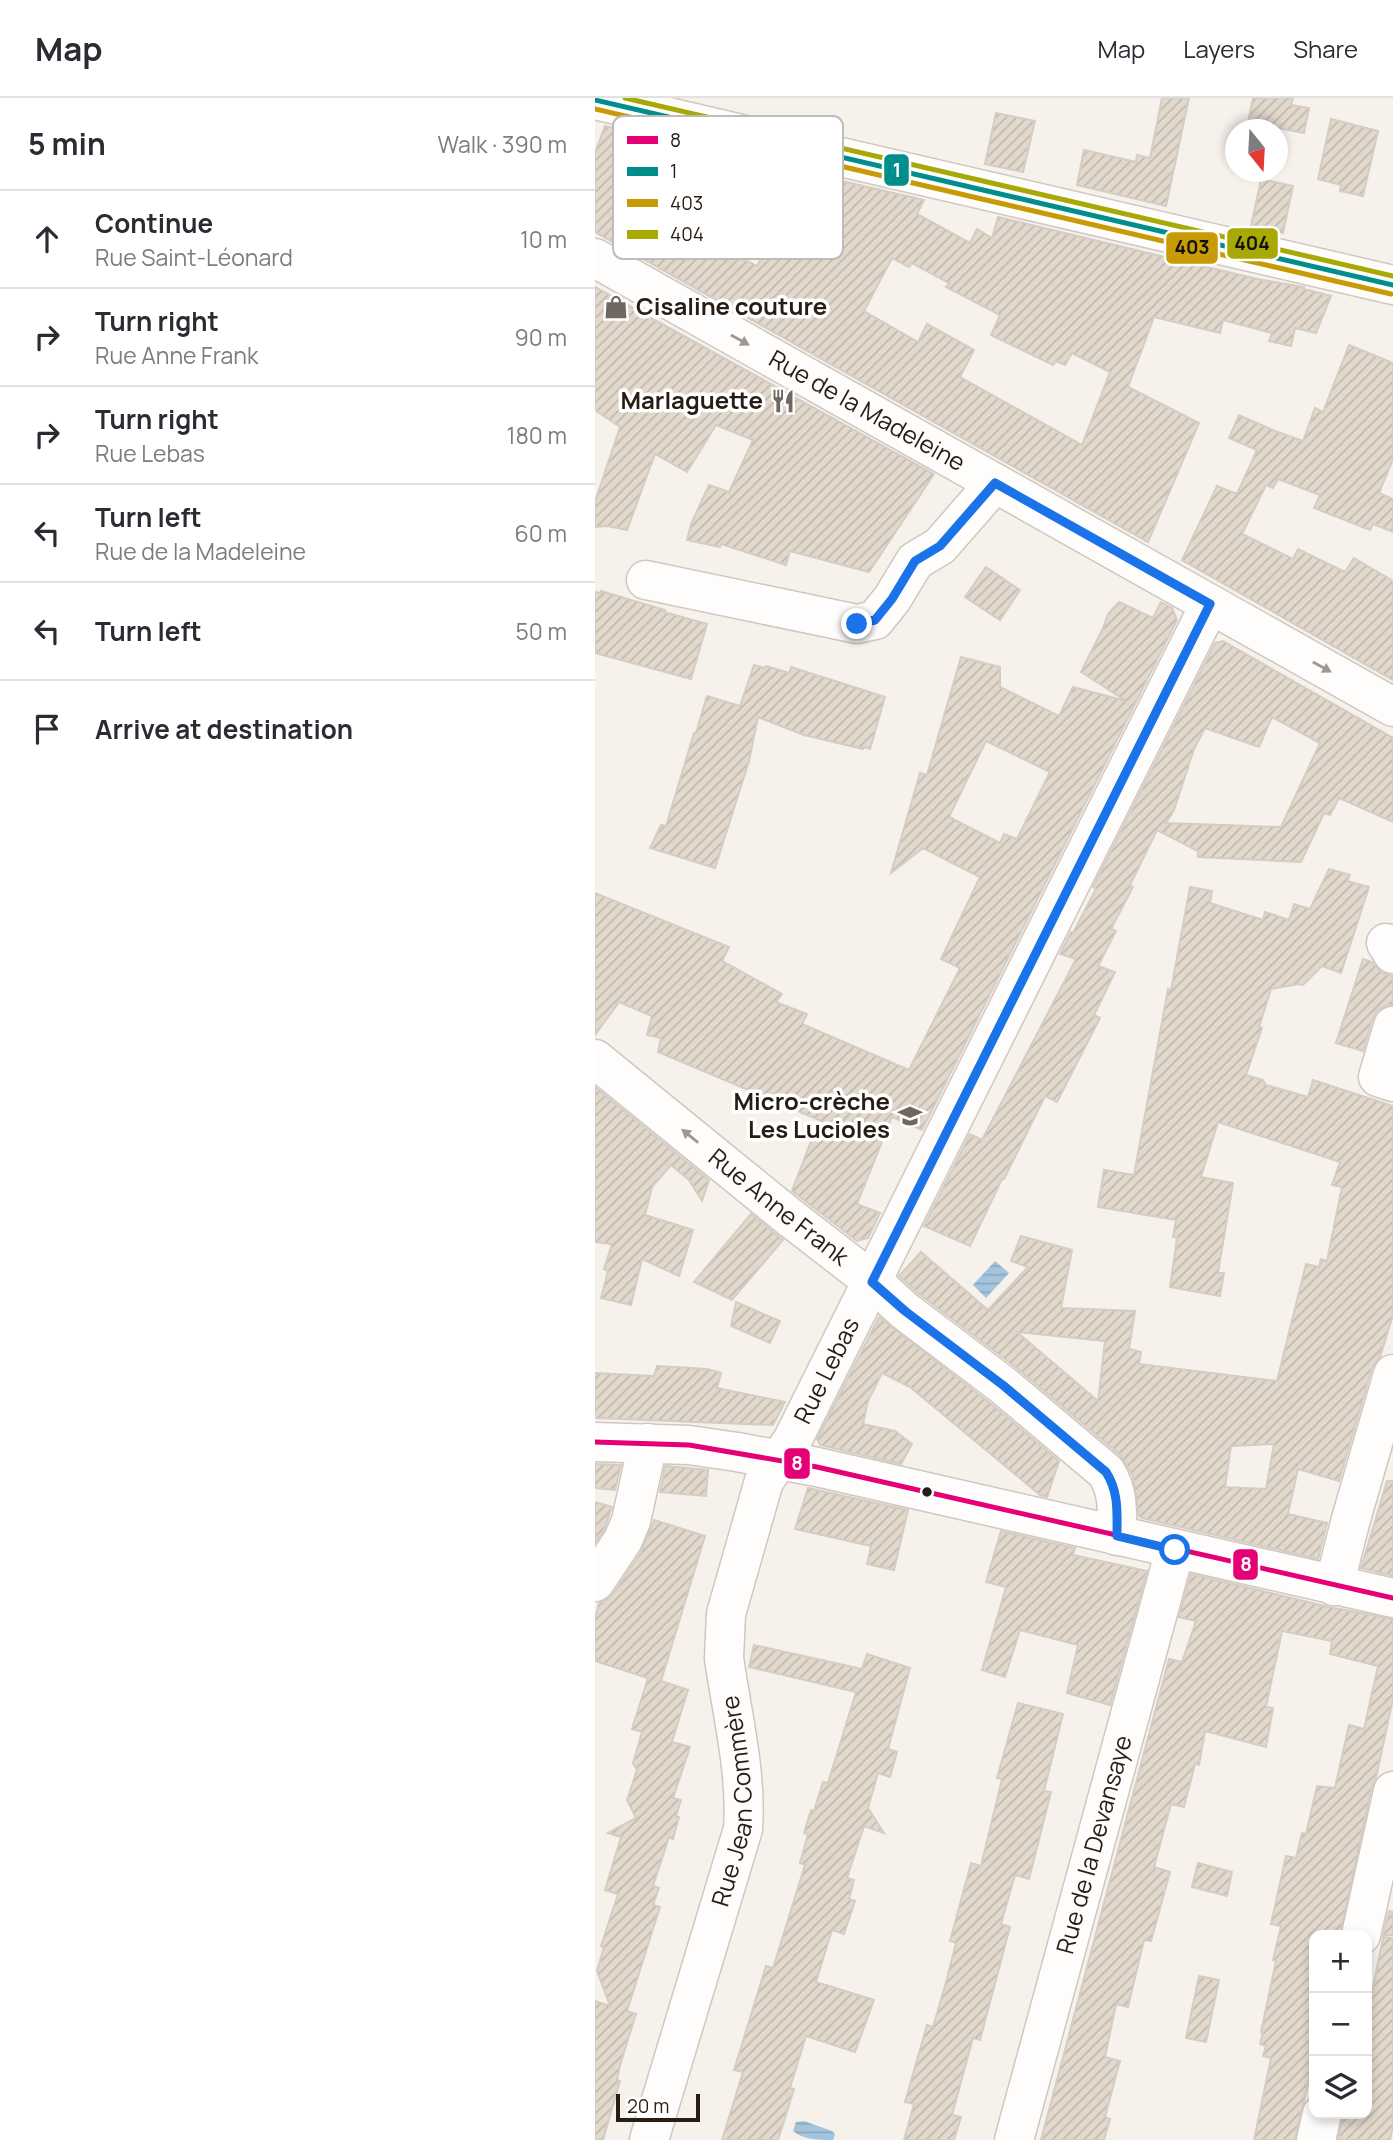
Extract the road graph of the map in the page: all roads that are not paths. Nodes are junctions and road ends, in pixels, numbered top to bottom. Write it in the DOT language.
graph roads {
  1 [pos="616,102"];
  2 [pos="677,116"];
  3 [pos="843,154"];
  4 [pos="595,258"];
  5 [pos="1392,279"];
  6 [pos="995,483"];
  7 [pos="646,580"];
  8 [pos="1210,604"];
  9 [pos="1393,706"];
  10 [pos="1393,1027"];
  11 [pos="595,1059"];
  12 [pos="1385,1079"];
  13 [pos="872,1282"];
  14 [pos="1393,1374"];
  15 [pos="595,1442"];
  16 [pos="648,1443"];
  17 [pos="777,1460"];
  18 [pos="1117,1536"];
  19 [pos="1175,1550"];
  20 [pos="595,1583"];
  21 [pos="1334,1586"];
  22 [pos="1393,1598"];
  23 [pos="1393,1791"];
  24 [pos="1362,1930"];
  25 [pos="1321,2119"];
  26 [pos="649,2140"];
  27 [pos="1014,2140"];
  28 [pos="1316,2140"];
  1 -- 2 [label="street"];
  3 -- 5 [label="street"];
  4 -- 6 [label="street, Rue de la Madeleine, one-way"];
  6 -- 7 [label="street"];
  6 -- 8 [label="street, Rue de la Madeleine"];
  8 -- 9 [label="street, Rue de la Madeleine, one-way"];
  8 -- 13 [label="street, Rue Lebas"];
  10 -- 12 [label="street"];
  13 -- 11 [label="street, Rue Anne Frank, one-way"];
  13 -- 17 [label="street, Rue Lebas"];
  13 -- 18 [label="street, Rue Anne Frank"];
  14 -- 21 [label="street"];
  15 -- 16 [label="street"];
  16 -- 17 [label="street"];
  16 -- 20 [label="street"];
  17 -- 18 [label="street"];
  17 -- 26 [label="street, Rue Jean Commère"];
  18 -- 19 [label="street"];
  19 -- 21 [label="street"];
  19 -- 27 [label="street, Rue de la Devansaye"];
  21 -- 22 [label="street"];
  23 -- 24 [label="street"];
  25 -- 28 [label="street"];
}
